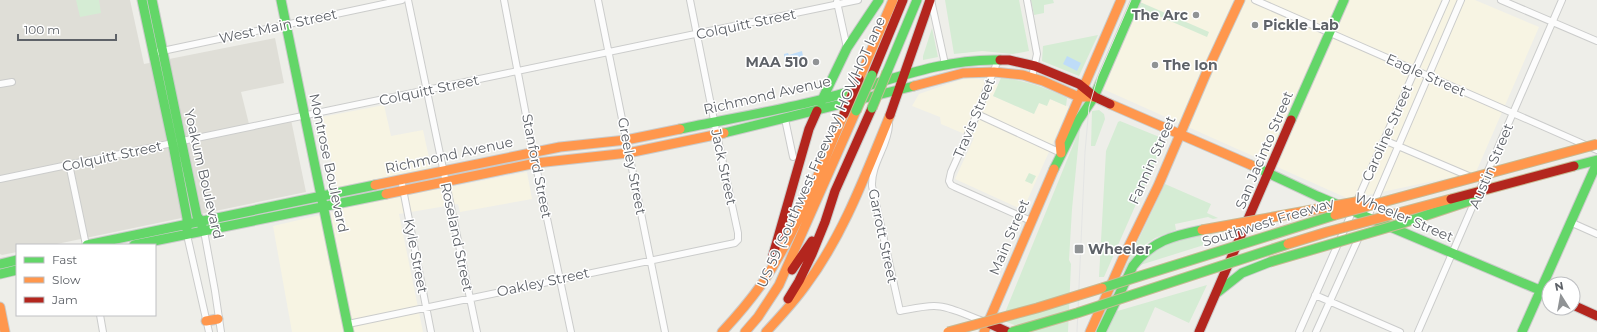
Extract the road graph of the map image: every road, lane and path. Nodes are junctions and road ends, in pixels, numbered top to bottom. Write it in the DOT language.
graph roads {
  1 [pos="142,0"];
  2 [pos="152,0"];
  3 [pos="281,0"];
  4 [pos="402,0"];
  5 [pos="408,0"];
  6 [pos="504,0"];
  7 [pos="598,0"];
  8 [pos="690,0"];
  9 [pos="858,0"];
  10 [pos="879,0"];
  11 [pos="893,0"];
  12 [pos="903,0"];
  13 [pos="917,0"];
  14 [pos="931,0"];
  15 [pos="1028,0"];
  16 [pos="1121,0"];
  17 [pos="1136,0"];
  18 [pos="1240,0"];
  19 [pos="1255,0"];
  20 [pos="1344,0"];
  21 [pos="1446,0"];
  22 [pos="1461,0"];
  23 [pos="1501,0"];
  24 [pos="1562,0"];
  25 [pos="838,2"];
  26 [pos="1553,22"];
  27 [pos="286,25"];
  28 [pos="1329,33"];
  29 [pos="697,34"];
  30 [pos="1597,41"];
  31 [pos="847,48"];
  32 [pos="163,51"];
  33 [pos="609,52"];
  34 [pos="153,53"];
  35 [pos="998,60"];
  36 [pos="945,64"];
  37 [pos="1035,66"];
  38 [pos="1415,70"];
  39 [pos="519,71"];
  40 [pos="994,72"];
  41 [pos="903,76"];
  42 [pos="1428,76"];
  43 [pos="1032,77"];
  44 [pos="12,82"];
  45 [pos="0,84"];
  46 [pos="1084,86"];
  47 [pos="427,90"];
  48 [pos="899,90"];
  49 [pos="1078,97"];
  50 [pos="1094,97"];
  51 [pos="822,99"];
  52 [pos="817,111"];
  53 [pos="1514,113"];
  54 [pos="977,114"];
  55 [pos="890,115"];
  56 [pos="305,116"];
  57 [pos="785,119"];
  58 [pos="714,122"];
  59 [pos="717,135"];
  60 [pos="1180,135"];
  61 [pos="626,140"];
  62 [pos="1384,140"];
  63 [pos="182,141"];
  64 [pos="172,143"];
  65 [pos="1597,144"];
  66 [pos="1398,146"];
  67 [pos="1597,150"];
  68 [pos="533,152"];
  69 [pos="628,153"];
  70 [pos="1061,153"];
  71 [pos="793,157"];
  72 [pos="1597,160"];
  73 [pos="536,163"];
  74 [pos="1597,163"];
  75 [pos="69,164"];
  76 [pos="1574,166"];
  77 [pos="443,171"];
  78 [pos="1269,173"];
  79 [pos="0,179"];
  80 [pos="401,179"];
  81 [pos="446,182"];
  82 [pos="1484,182"];
  83 [pos="1450,184"];
  84 [pos="403,190"];
  85 [pos="321,196"];
  86 [pos="324,207"];
  87 [pos="1352,210"];
  88 [pos="1368,217"];
  89 [pos="202,221"];
  90 [pos="1031,221"];
  91 [pos="825,222"];
  92 [pos="1570,222"];
  93 [pos="188,224"];
  94 [pos="204,231"];
  95 [pos="187,234"];
  96 [pos="1597,234"];
  97 [pos="738,240"];
  98 [pos="86,244"];
  99 [pos="91,244"];
  100 [pos="139,244"];
  101 [pos="1453,252"];
  102 [pos="16,260"];
  103 [pos="650,260"];
  104 [pos="0,264"];
  105 [pos="16,270"];
  106 [pos="0,274"];
  107 [pos="1551,276"];
  108 [pos="561,279"];
  109 [pos="759,289"];
  110 [pos="1541,291"];
  111 [pos="1218,292"];
  112 [pos="1315,295"];
  113 [pos="470,297"];
  114 [pos="1541,300"];
  115 [pos="1330,301"];
  116 [pos="769,303"];
  117 [pos="0,307"];
  118 [pos="425,307"];
  119 [pos="1581,309"];
  120 [pos="782,313"];
  121 [pos="100,316"];
  122 [pos="1597,316"];
  123 [pos="218,319"];
  124 [pos="206,321"];
  125 [pos="348,328"];
  126 [pos="986,328"];
  127 [pos="5,332"];
  128 [pos="103,332"];
  129 [pos="209,332"];
  130 [pos="221,332"];
  131 [pos="431,332"];
  132 [pos="477,332"];
  133 [pos="571,332"];
  134 [pos="665,332"];
  135 [pos="722,332"];
  136 [pos="745,332"];
  137 [pos="763,332"];
  138 [pos="766,332"];
  139 [pos="948,332"];
  140 [pos="1008,332"];
  141 [pos="1012,332"];
  142 [pos="1090,332"];
  143 [pos="1101,332"];
  144 [pos="1199,332"];
  145 [pos="1299,332"];
  146 [pos="1316,332"];
  147 [pos="1400,332"];
  148 [pos="1418,332"];
  149 [pos="1522,332"];
  1 -- 34 [label="main road, Yoakum Boulevard"];
  2 -- 32 [label="main road, Yoakum Boulevard"];
  3 -- 27 [label="main road, Montrose Boulevard"];
  4 -- 27 [label="street, West Main Street"];
  5 -- 47 [label="street, Roseland Street"];
  6 -- 39 [label="street, Stanford Street"];
  7 -- 33 [label="street, Greeley Street"];
  8 -- 29 [label="street, Jack Street"];
  9 -- 25 [label="street, Colquitt Street"];
  10 -- 31 [label="main road"];
  11 -- 109 [label="main road, bridge"];
  12 -- 116 [label="main road, US 59 (Southwest Freeway) HOV/HOT lane, bridge"];
  13 -- 91 [label="main road, bridge"];
  14 -- 36 [label="street"];
  14 -- 41 [label="main road"];
  15 -- 37 [label="street"];
  16 -- 46 [label="main road, Main Street"];
  17 -- 50 [label="main road, Main Street"];
  18 -- 60 [label="main road, Fannin Street"];
  19 -- 28 [label="street, Eagle Street"];
  20 -- 28 [label="main road, San Jacinto Street"];
  21 -- 38 [label="street, Caroline Street"];
  22 -- 42 [label="street, Caroline Street"];
  23 -- 26 [label="street"];
  24 -- 26 [label="street, Austin Street"];
  25 -- 29 [label="street, Colquitt Street"];
  25 -- 31 [label="street"];
  26 -- 30 [label="street"];
  26 -- 53 [label="street, Austin Street"];
  27 -- 32 [label="street, West Main Street"];
  27 -- 56 [label="main road, Montrose Boulevard"];
  28 -- 38 [label="street, Eagle Street"];
  28 -- 78 [label="main road, San Jacinto Street"];
  29 -- 33 [label="street, Colquitt Street"];
  29 -- 58 [label="street, Jack Street"];
  31 -- 51 [label="main road"];
  32 -- 34 [label="street, West Main Street"];
  32 -- 63 [label="main road, Yoakum Boulevard"];
  33 -- 39 [label="street, Colquitt Street"];
  33 -- 61 [label="street, Greeley Street"];
  34 -- 64 [label="main road, Yoakum Boulevard"];
  35 -- 36 [label="main road, Richmond Avenue"];
  35 -- 37 [label="main road, Richmond Avenue"];
  35 -- 40 [label="street, Travis Street"];
  36 -- 41 [label="main road, Richmond Avenue"];
  37 -- 43 [label="street"];
  37 -- 46 [label="main road, Richmond Avenue"];
  38 -- 42 [label="street, Eagle Street"];
  38 -- 62 [label="street, Caroline Street"];
  39 -- 47 [label="street, Colquitt Street"];
  39 -- 68 [label="street, Stanford Street"];
  40 -- 43 [label="main road, Richmond Avenue"];
  40 -- 48 [label="main road, Richmond Avenue"];
  40 -- 54 [label="street, Travis Street"];
  41 -- 48 [label="main road"];
  41 -- 51 [label="main road, Richmond Avenue"];
  42 -- 53 [label="street, Eagle Street"];
  42 -- 66 [label="street, Caroline Street"];
  43 -- 49 [label="main road, Richmond Avenue"];
  44 -- 45 [label="street"];
  46 -- 49 [label="main road, Main Street"];
  46 -- 50 [label="main road, Richmond Avenue"];
  47 -- 56 [label="street, Colquitt Street"];
  47 -- 77 [label="street, Roseland Street"];
  48 -- 52 [label="main road, Richmond Avenue"];
  48 -- 55 [label="main road"];
  49 -- 50 [label="main road, Richmond Avenue"];
  49 -- 70 [label="main road, Main Street"];
  50 -- 60 [label="main road, Wheeler Street"];
  50 -- 70 [label="main road, Main Street"];
  51 -- 52 [label="main road"];
  51 -- 58 [label="main road, Richmond Avenue"];
  52 -- 57 [label="main road, Richmond Avenue"];
  52 -- 109 [label="main road"];
  53 -- 67 [label="street, Eagle Street"];
  53 -- 82 [label="street, Austin Street"];
  54 -- 70 [label="street"];
  54 -- 90 [label="street, Travis Street"];
  55 -- 120 [label="main road"];
  55 -- 126 [label="street, Garrott Street"];
  56 -- 63 [label="street, Colquitt Street"];
  56 -- 85 [label="main road, Montrose Boulevard"];
  57 -- 59 [label="main road, Richmond Avenue"];
  57 -- 71 [label="street"];
  58 -- 59 [label="street, Jack Street"];
  58 -- 61 [label="main road, Richmond Avenue"];
  59 -- 69 [label="main road, Richmond Avenue"];
  59 -- 97 [label="street, Jack Street"];
  60 -- 78 [label="main road, Wheeler Street"];
  60 -- 142 [label="main road, Fannin Street"];
  61 -- 68 [label="main road, Richmond Avenue"];
  61 -- 69 [label="street, Greeley Street"];
  62 -- 66 [label="street"];
  62 -- 87 [label="street, Caroline Street"];
  63 -- 64 [label="street, Colquitt Street"];
  63 -- 89 [label="main road, Yoakum Boulevard"];
  64 -- 75 [label="street, Colquitt Street"];
  64 -- 93 [label="main road, Yoakum Boulevard"];
  65 -- 83 [label="main road, Southwest Freeway, bridge"];
  66 -- 82 [label="street"];
  66 -- 88 [label="street, Caroline Street"];
  68 -- 73 [label="street, Stanford Street"];
  68 -- 77 [label="main road, Richmond Avenue"];
  69 -- 73 [label="main road, Richmond Avenue"];
  69 -- 103 [label="street, Greeley Street"];
  70 -- 90 [label="main road, Main Street"];
  72 -- 76 [label="main road, Southwest Freeway"];
  73 -- 81 [label="main road, Richmond Avenue"];
  73 -- 108 [label="street, Stanford Street"];
  74 -- 92 [label="main road"];
  75 -- 79 [label="street, Colquitt Street"];
  75 -- 98 [label="street"];
  76 -- 111 [label="main road, bridge"];
  76 -- 141 [label="main road, Southwest Freeway, bridge"];
  77 -- 80 [label="main road, Richmond Avenue"];
  77 -- 81 [label="street, Roseland Street"];
  78 -- 87 [label="main road, Wheeler Street"];
  78 -- 111 [label="main road, San Jacinto Street"];
  80 -- 84 [label="street, Kyle Street"];
  80 -- 85 [label="main road, Richmond Avenue"];
  81 -- 84 [label="main road, Richmond Avenue"];
  81 -- 113 [label="street, Roseland Street"];
  82 -- 101 [label="street, Austin Street"];
  83 -- 139 [label="main road, Southwest Freeway, bridge"];
  83 -- 143 [label="main road, bridge"];
  84 -- 86 [label="main road, Richmond Avenue"];
  84 -- 118 [label="street, Kyle Street"];
  85 -- 86 [label="main road, Montrose Boulevard"];
  85 -- 89 [label="main road, Richmond Avenue"];
  86 -- 94 [label="main road, Richmond Avenue"];
  86 -- 125 [label="main road, Montrose Boulevard"];
  87 -- 88 [label="main road, Wheeler Street"];
  87 -- 112 [label="street, Caroline Street"];
  88 -- 101 [label="main road, Wheeler Street"];
  88 -- 115 [label="street, Caroline Street"];
  89 -- 93 [label="main road, Richmond Avenue"];
  89 -- 94 [label="main road, Yoakum Boulevard"];
  90 -- 126 [label="main road, Main Street"];
  91 -- 116 [label="main road"];
  91 -- 120 [label="main road"];
  92 -- 96 [label="street"];
  92 -- 107 [label="main road"];
  93 -- 95 [label="main road, Yoakum Boulevard"];
  93 -- 99 [label="main road, Richmond Avenue"];
  94 -- 95 [label="main road, Richmond Avenue"];
  94 -- 123 [label="street, Yoakum Boulevard"];
  95 -- 100 [label="main road, Richmond Avenue"];
  95 -- 124 [label="street, Yoakum Boulevard"];
  97 -- 103 [label="street, Oakley Street"];
  101 -- 110 [label="main road, Wheeler Street"];
  101 -- 148 [label="street, Austin Street"];
  102 -- 104 [label="main road"];
  103 -- 108 [label="street, Oakley Street"];
  103 -- 134 [label="street, Greeley Street"];
  105 -- 106 [label="main road"];
  108 -- 113 [label="street, Oakley Street"];
  108 -- 133 [label="street, Stanford Street"];
  109 -- 135 [label="main road"];
  111 -- 144 [label="main road, San Jacinto Street"];
  112 -- 115 [label="street"];
  112 -- 145 [label="street, Caroline Street"];
  113 -- 118 [label="street, Oakley Street"];
  113 -- 132 [label="street, Roseland Street"];
  114 -- 149 [label="main road"];
  115 -- 146 [label="street, Caroline Street"];
  115 -- 147 [label="street"];
  116 -- 136 [label="main road, US 59 (Southwest Freeway) HOV/HOT lane"];
  117 -- 127 [label="main road"];
  118 -- 125 [label="street, Oakley Street"];
  118 -- 131 [label="street, Kyle Street"];
  119 -- 122 [label="main road"];
  120 -- 137 [label="main road"];
  120 -- 138 [label="main road"];
  121 -- 128 [label="street"];
  123 -- 124 [label="main road"];
  123 -- 130 [label="street, Yoakum Boulevard"];
  124 -- 129 [label="street, Yoakum Boulevard"];
  126 -- 140 [label="main road"];
}
